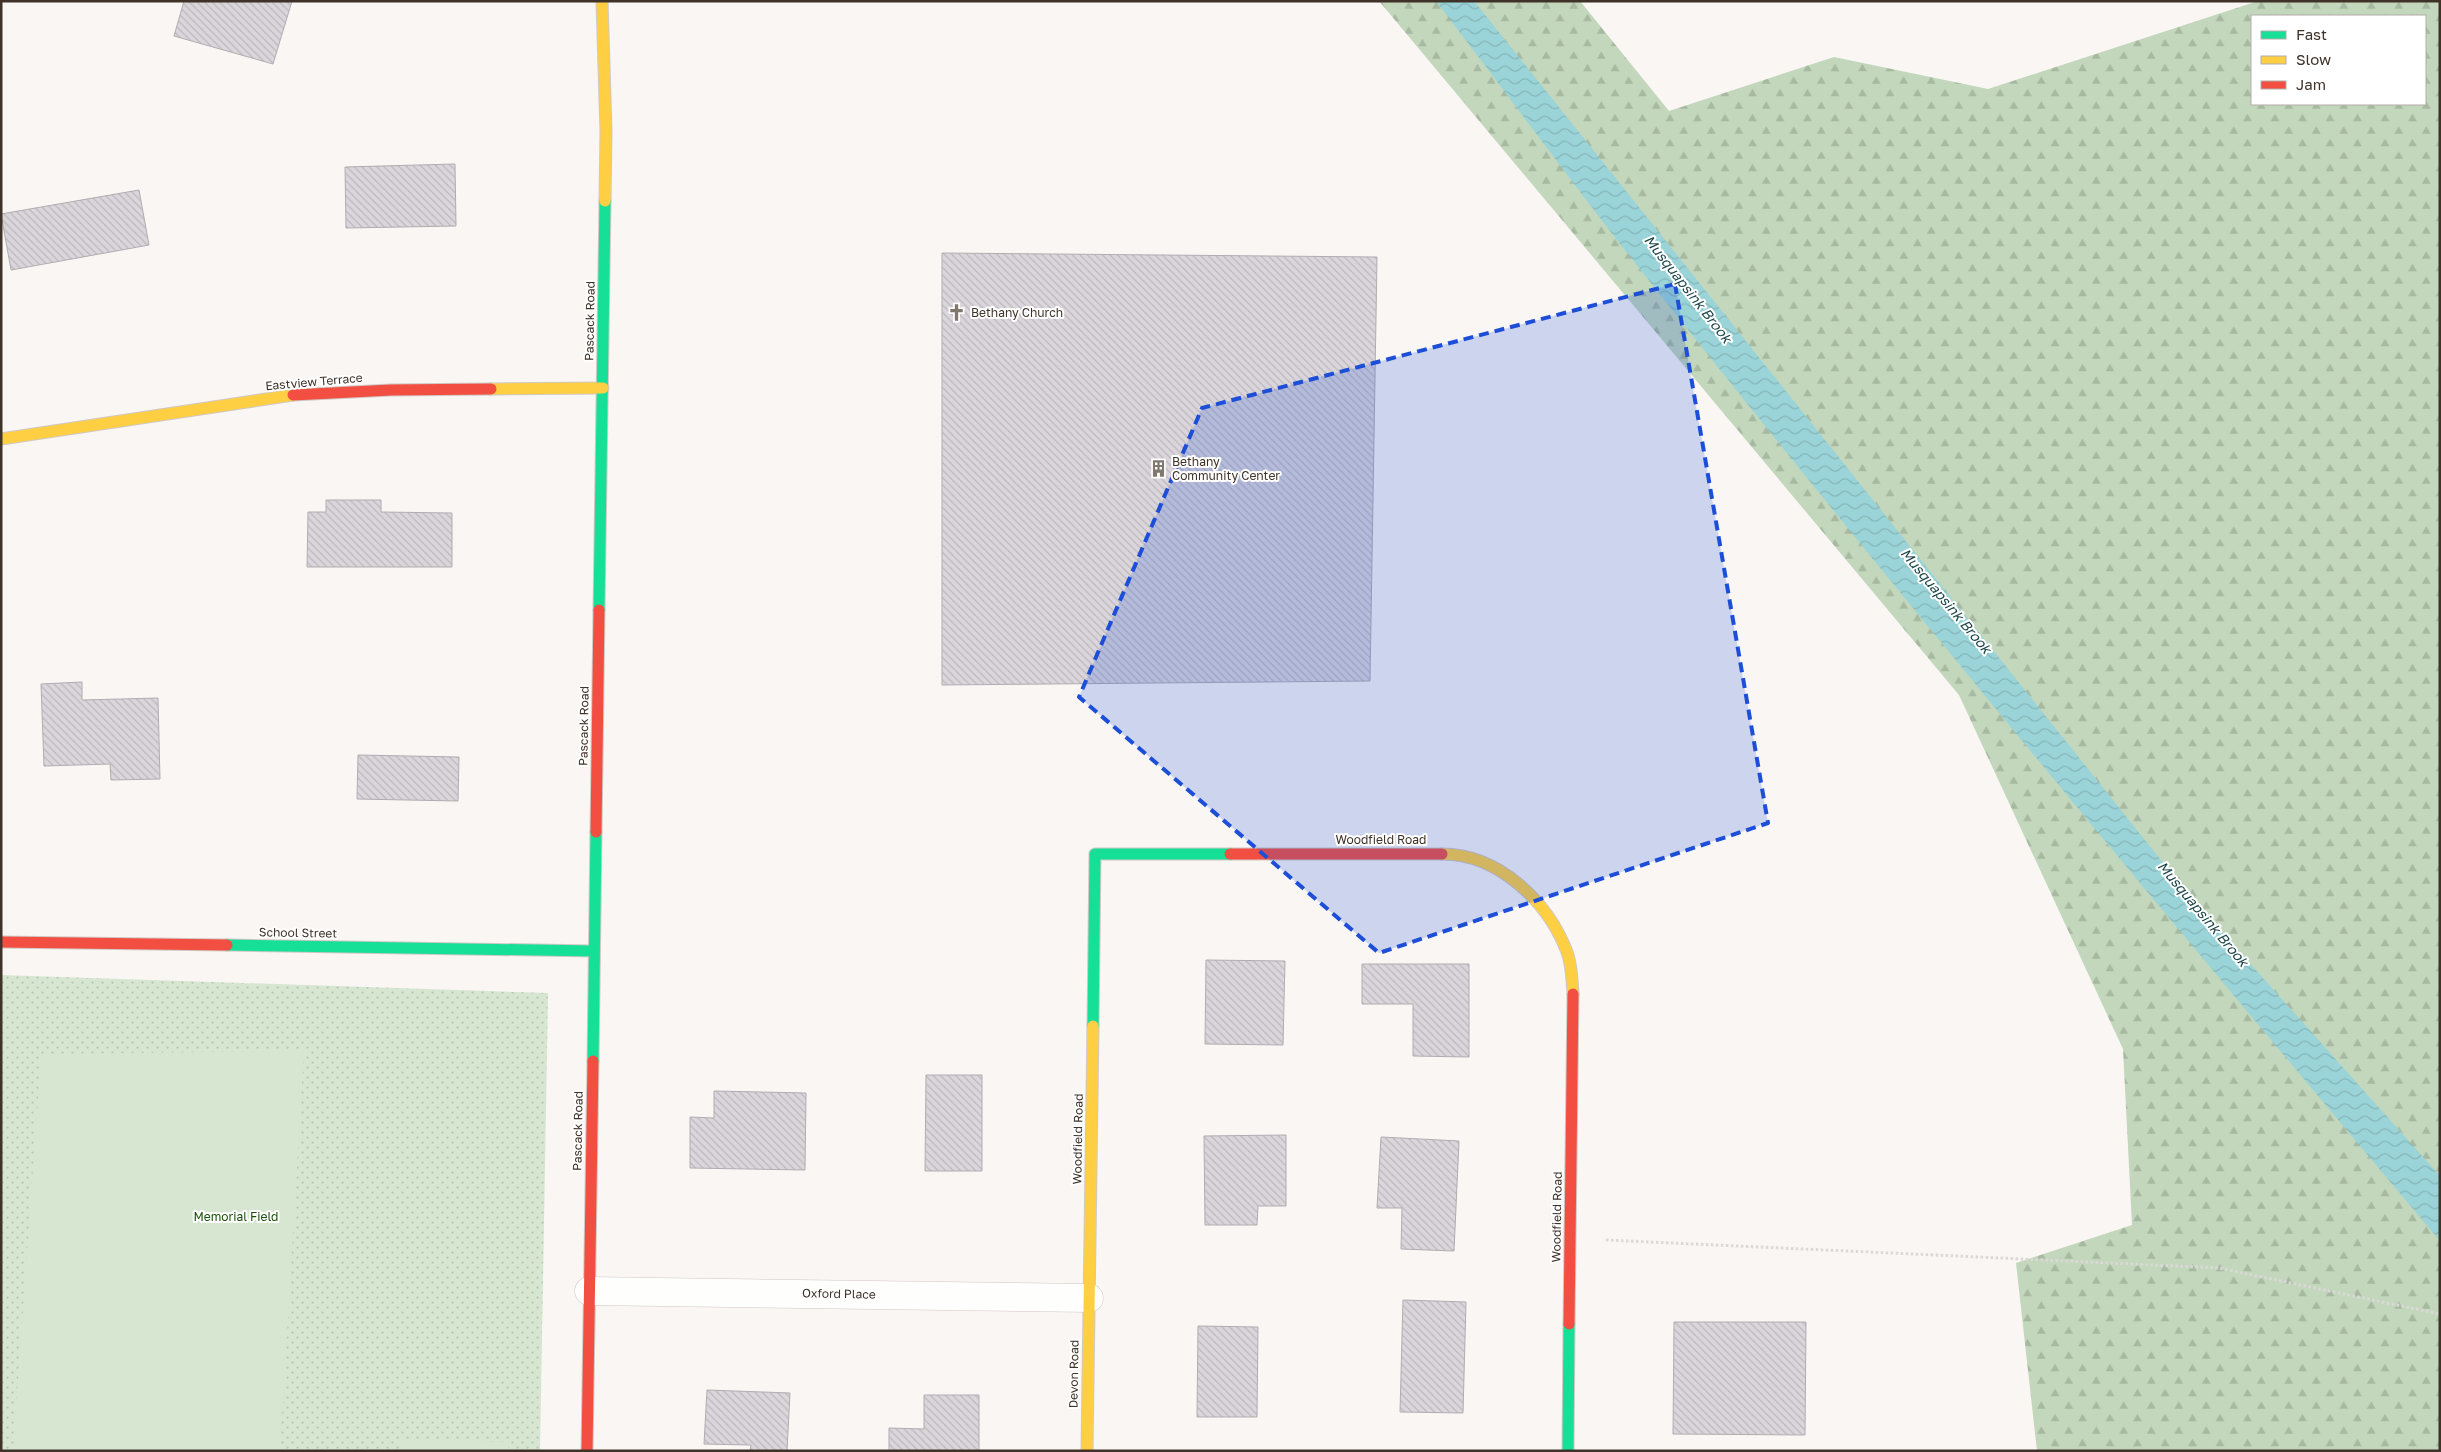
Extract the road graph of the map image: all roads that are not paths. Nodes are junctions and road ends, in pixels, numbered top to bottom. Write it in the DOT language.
graph roads {
  1 [pos="602,1"];
  2 [pos="603,388"];
  3 [pos="1,439"];
  4 [pos="1,942"];
  5 [pos="594,951"];
  6 [pos="589,1291"];
  7 [pos="1089,1298"];
  8 [pos="587,1451"];
  9 [pos="1087,1451"];
  10 [pos="1568,1451"];
  1 -- 2 [label="street, Pascack Road"];
  2 -- 3 [label="street, Eastview Terrace"];
  2 -- 5 [label="street, Pascack Road"];
  4 -- 5 [label="street, School Street"];
  5 -- 6 [label="street, Pascack Road"];
  6 -- 7 [label="street, Oxford Place"];
  6 -- 8 [label="street, Pascack Road"];
  7 -- 9 [label="street, Devon Road"];
  7 -- 10 [label="street, Woodfield Road"];
}
